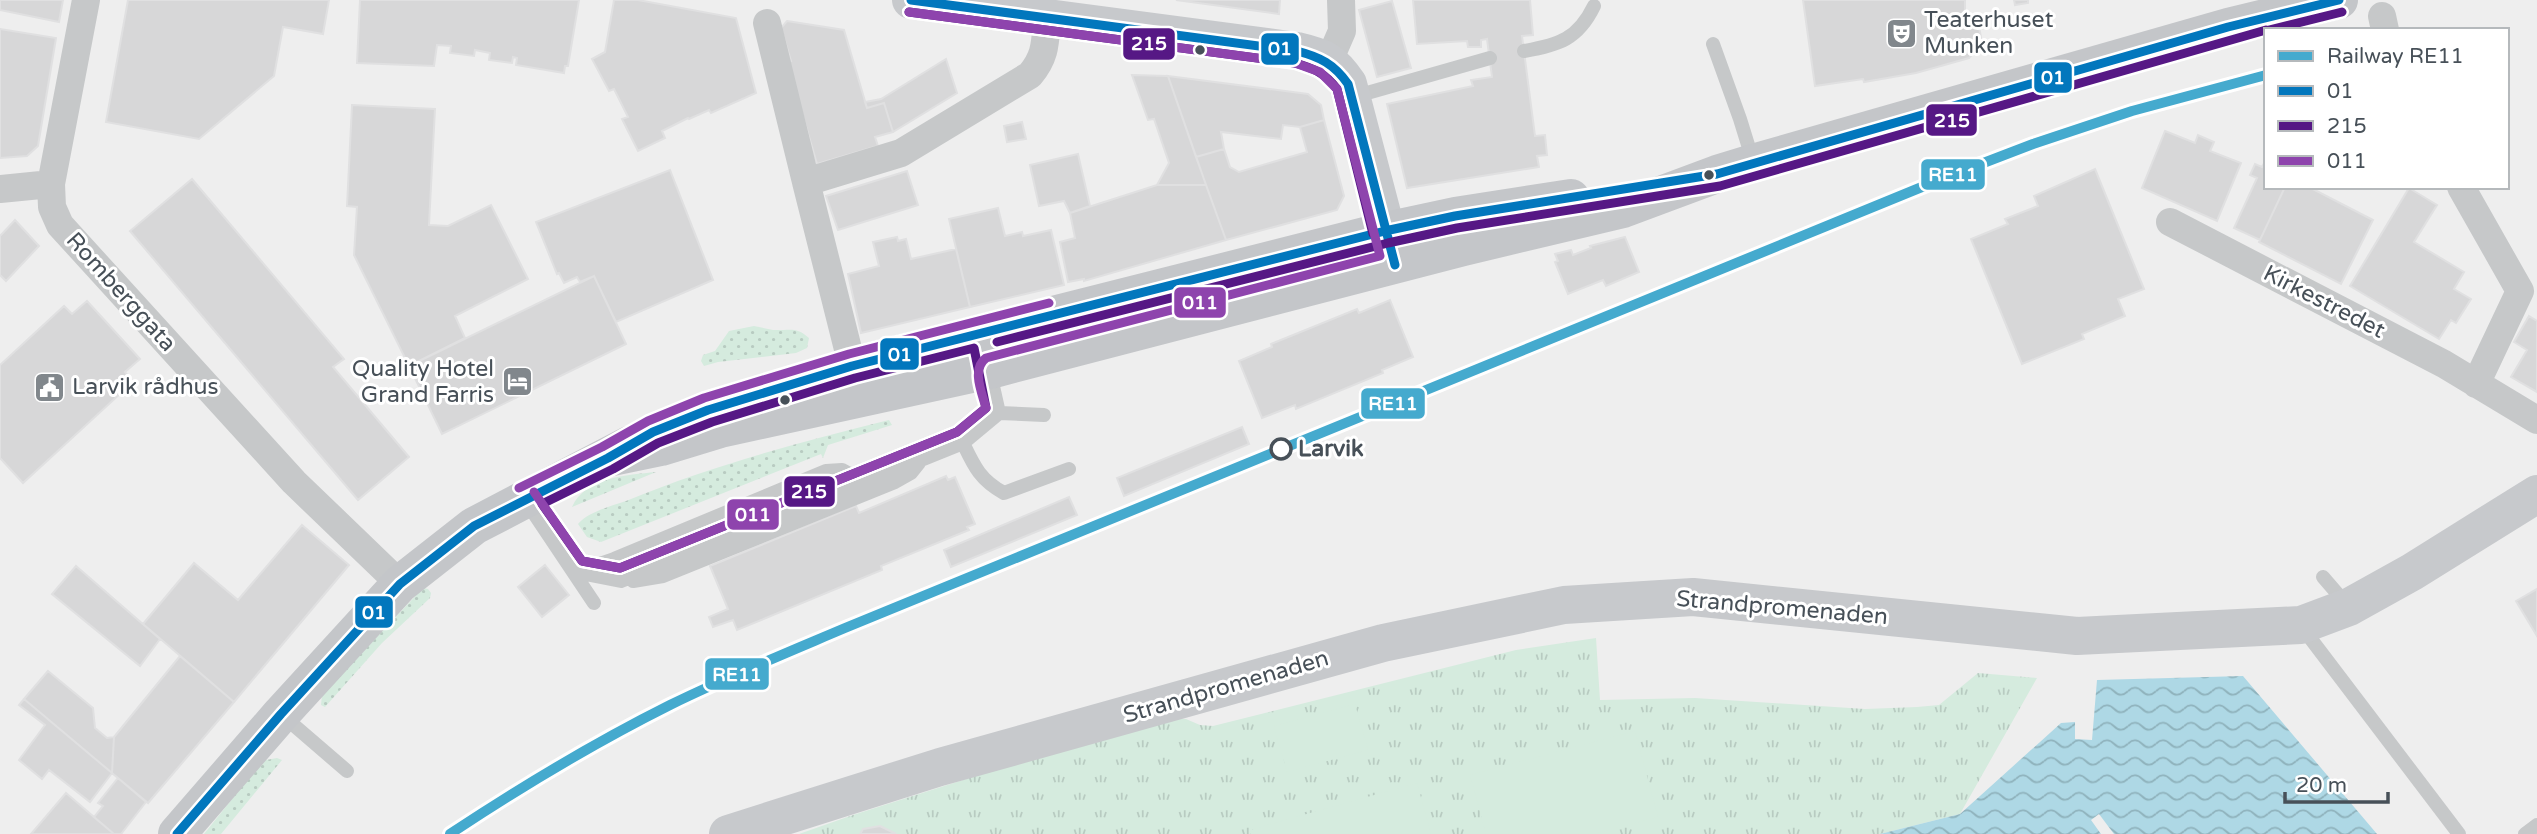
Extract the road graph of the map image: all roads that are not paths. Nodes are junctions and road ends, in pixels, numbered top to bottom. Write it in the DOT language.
graph roads {
  1 [pos="86,0"];
  2 [pos="911,0"];
  3 [pos="1341,0"];
  4 [pos="2339,0"];
  5 [pos="1594,6"];
  6 [pos="1046,19"];
  7 [pos="767,23"];
  8 [pos="1713,44"];
  9 [pos="1524,51"];
  10 [pos="1489,58"];
  11 [pos="1329,61"];
  12 [pos="1352,98"];
  13 [pos="1753,163"];
  14 [pos="806,181"];
  15 [pos="51,184"];
  16 [pos="0,188"];
  17 [pos="2461,189"];
  18 [pos="2170,222"];
  19 [pos="1390,248"];
  20 [pos="983,332"];
  21 [pos="990,370"];
  22 [pos="856,382"];
  23 [pos="2476,384"];
  24 [pos="999,413"];
  25 [pos="1044,415"];
  26 [pos="2537,419"];
  27 [pos="963,443"];
  28 [pos="922,459"];
  29 [pos="1069,469"];
  30 [pos="864,482"];
  31 [pos="2537,494"];
  32 [pos="524,499"];
  33 [pos="575,572"];
  34 [pos="2323,577"];
  35 [pos="621,581"];
  36 [pos="400,584"];
  37 [pos="594,603"];
  38 [pos="2348,607"];
  39 [pos="2301,625"];
  40 [pos="281,714"];
  41 [pos="347,771"];
  42 [pos="2537,825"];
  43 [pos="177,834"];
  44 [pos="728,834"];
  45 [pos="2459,834"];
  46 [pos="2525,834"];
  1 -- 15 [label="street, Romberggata"];
  2 -- 6 [label="main road"];
  3 -- 11 [label="street"];
  4 -- 13 [label="main road"];
  5 -- 9 [label="lane"];
  6 -- 11 [label="main road"];
  6 -- 14 [label="street"];
  7 -- 14 [label="street"];
  8 -- 13 [label="lane"];
  10 -- 12 [label="lane"];
  11 -- 12 [label="main road"];
  12 -- 19 [label="main road"];
  13 -- 19 [label="main road"];
  14 -- 22 [label="street"];
  15 -- 16 [label="street"];
  15 -- 36 [label="street, Romberggata"];
  17 -- 23 [label="street"];
  18 -- 23 [label="street, Kirkestredet"];
  19 -- 20 [label="main road"];
  19 -- 21 [label="main road"];
  20 -- 21 [label="lane"];
  20 -- 22 [label="main road"];
  21 -- 22 [label="main road"];
  21 -- 24 [label="lane"];
  22 -- 32 [label="main road"];
  23 -- 26 [label="street, Kirkestredet"];
  24 -- 25 [label="lane"];
  24 -- 27 [label="lane"];
  27 -- 28 [label="lane"];
  27 -- 29 [label="lane"];
  28 -- 30 [label="lane"];
  28 -- 35 [label="lane"];
  30 -- 33 [label="lane"];
  30 -- 35 [label="lane"];
  31 -- 38 [label="main road, Strandpromenaden"];
  32 -- 33 [label="lane"];
  32 -- 36 [label="main road"];
  33 -- 35 [label="lane"];
  33 -- 37 [label="lane"];
  34 -- 38 [label="lane"];
  36 -- 40 [label="main road"];
  38 -- 39 [label="main road, Strandpromenaden"];
  39 -- 44 [label="main road, Strandpromenaden"];
  39 -- 45 [label="lane"];
  40 -- 41 [label="lane"];
  40 -- 43 [label="main road"];
  42 -- 46 [label="lane"];
}
